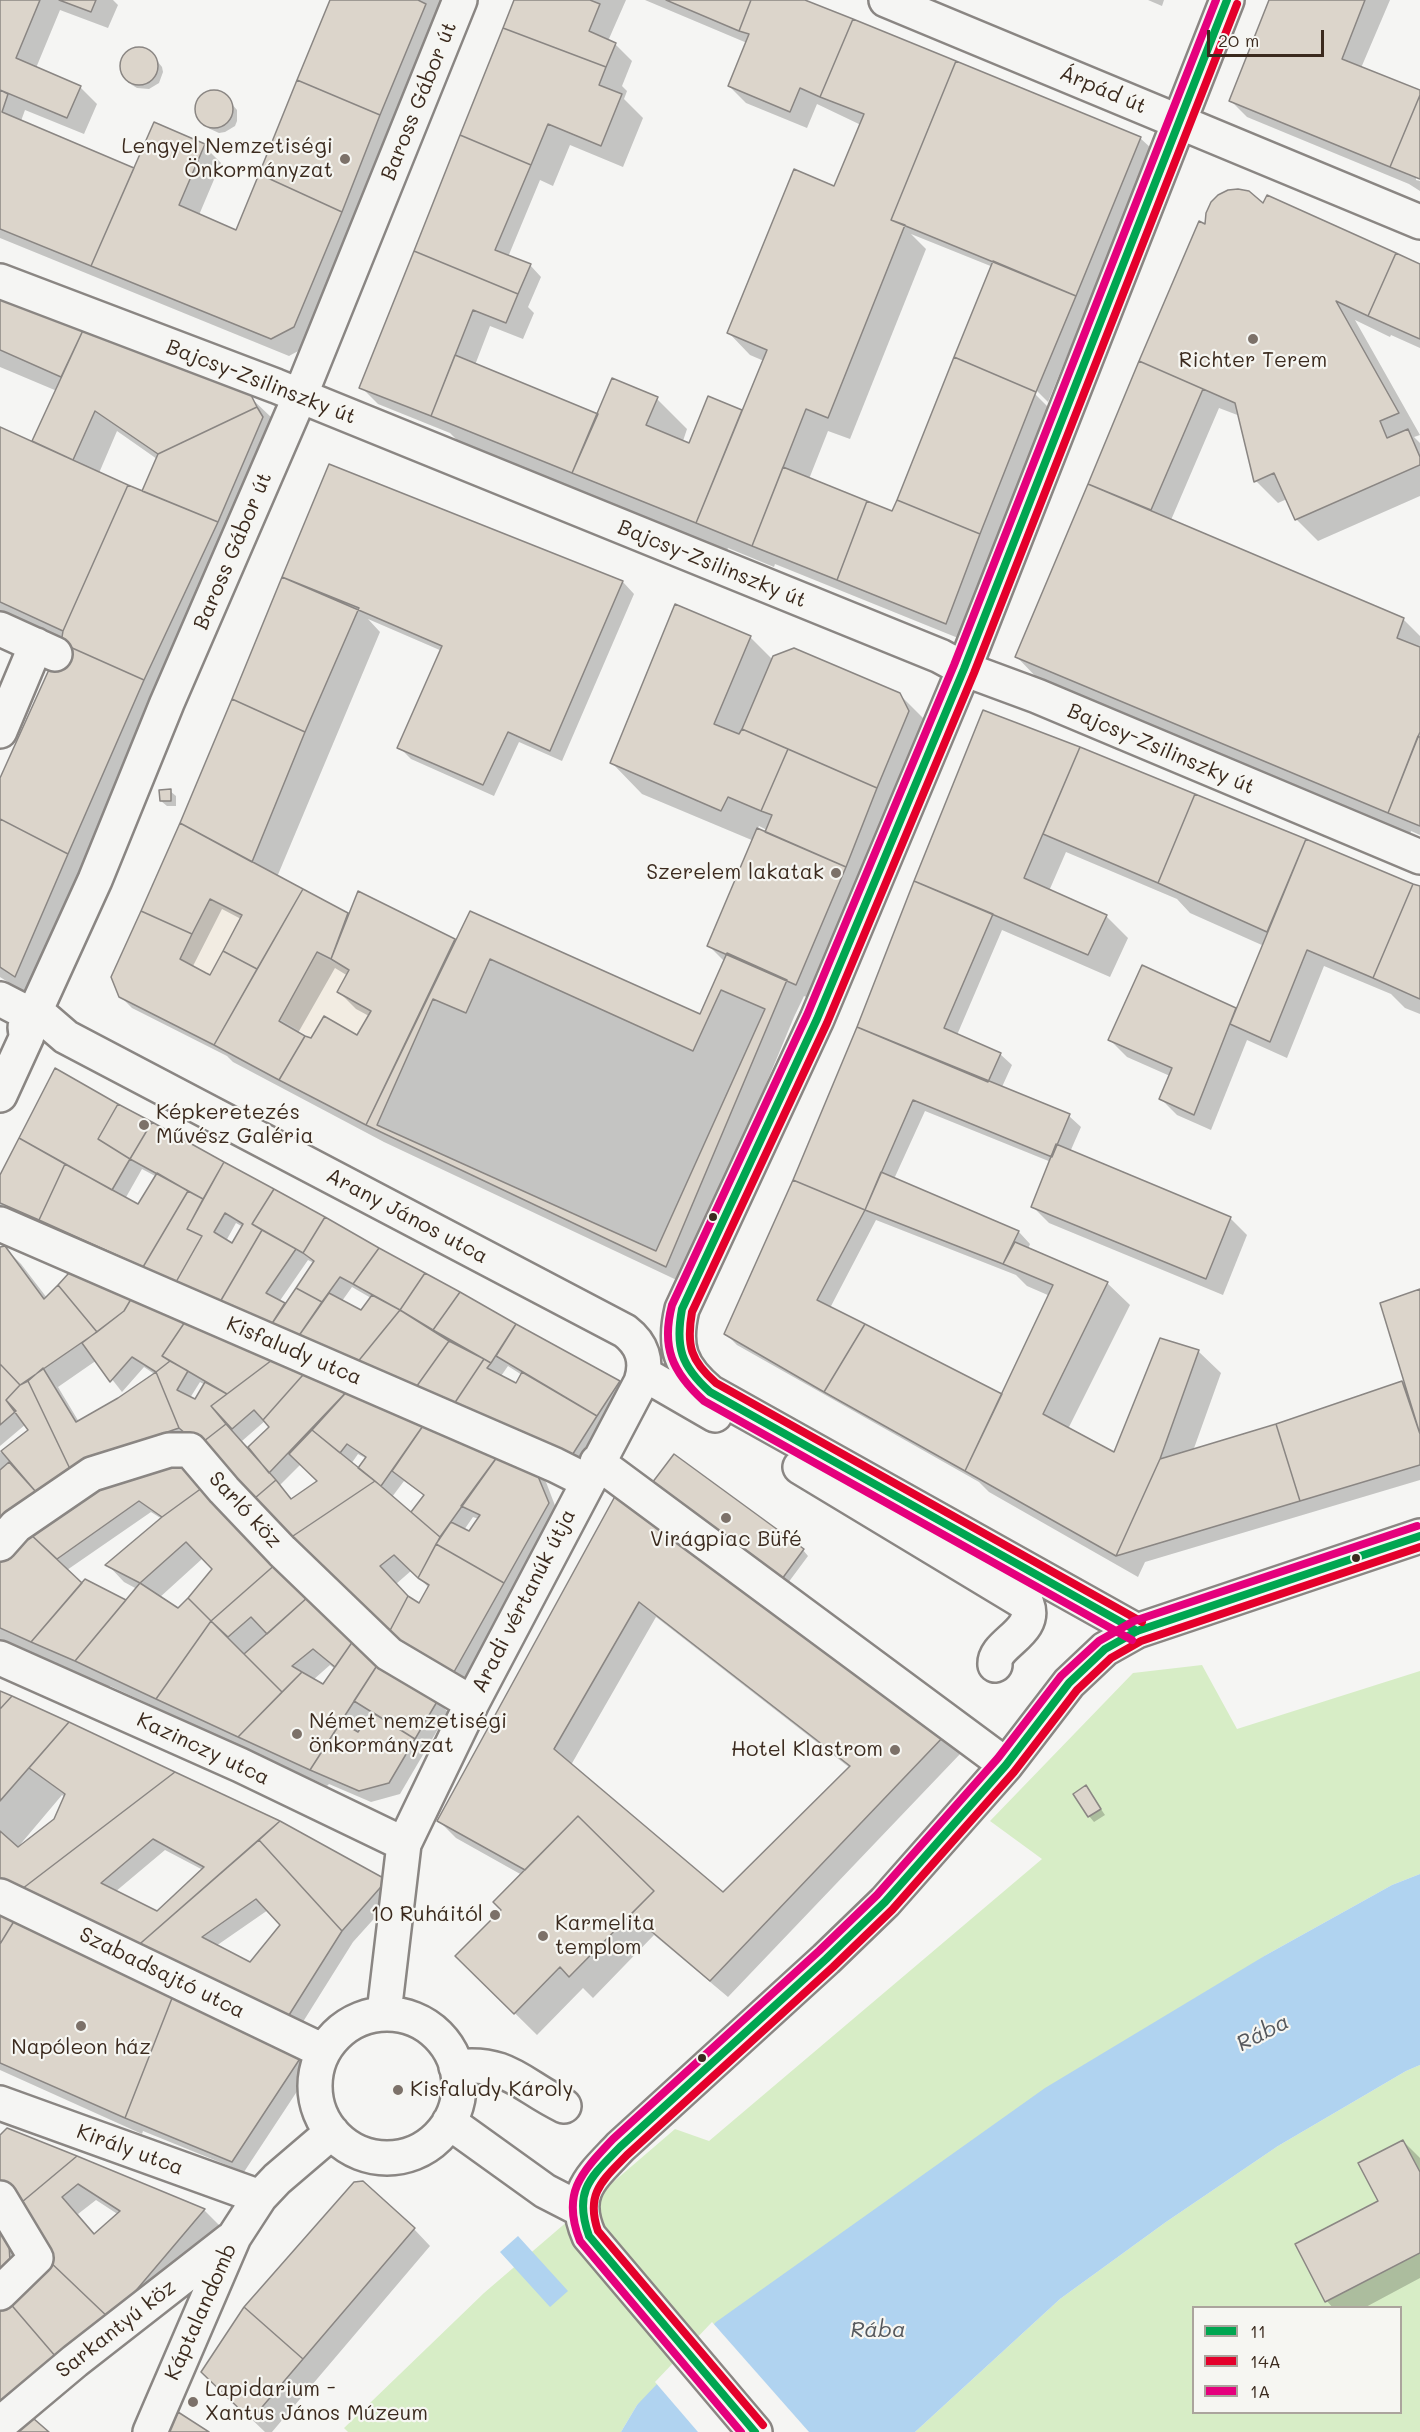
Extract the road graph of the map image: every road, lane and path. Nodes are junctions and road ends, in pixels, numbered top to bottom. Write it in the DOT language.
graph roads {
  1 [pos="460,0"];
  2 [pos="886,0"];
  3 [pos="1227,0"];
  4 [pos="1179,121"];
  5 [pos="1420,222"];
  6 [pos="0,280"];
  7 [pos="300,396"];
  8 [pos="0,629"];
  9 [pos="964,669"];
  10 [pos="0,731"];
  11 [pos="1420,857"];
  12 [pos="0,999"];
  13 [pos="33,1016"];
  14 [pos="0,1095"];
  15 [pos="0,1224"];
  16 [pos="644,1367"];
  17 [pos="592,1472"];
  18 [pos="1420,1536"];
  19 [pos="0,1544"];
  20 [pos="1137,1631"];
  21 [pos="0,1658"];
  22 [pos="995,1665"];
  23 [pos="472,1703"];
  24 [pos="1006,1764"];
  25 [pos="404,1844"];
  26 [pos="0,1896"];
  27 [pos="384,2013"];
  28 [pos="323,2051"];
  29 [pos="456,2067"];
  30 [pos="2,2106"];
  31 [pos="564,2106"];
  32 [pos="449,2122"];
  33 [pos="332,2132"];
  34 [pos="260,2197"];
  35 [pos="0,2198"];
  36 [pos="580,2209"];
  37 [pos="234,2237"];
  38 [pos="0,2293"];
  39 [pos="0,2424"];
  40 [pos="150,2432"];
  41 [pos="755,2432"];
  1 -- 7 [label="street, Baross Gábor út"];
  2 -- 4 [label="street, Árpád út"];
  3 -- 4 [label="street"];
  4 -- 5 [label="street, Árpád út"];
  4 -- 9 [label="street"];
  6 -- 7 [label="street, Bajcsy-Zsilinszky út"];
  7 -- 9 [label="street, Bajcsy-Zsilinszky út"];
  7 -- 13 [label="street, Baross Gábor út"];
  8 -- 10 [label="street"];
  9 -- 11 [label="street, Bajcsy-Zsilinszky út"];
  9 -- 20 [label="street"];
  12 -- 13 [label="street, Arany János utca"];
  13 -- 14 [label="street, Baross Gábor út"];
  13 -- 16 [label="street, Arany János utca"];
  15 -- 17 [label="street, Kisfaludy utca"];
  16 -- 17 [label="street, Aradi vértanúk útja"];
  16 -- 22 [label="street"];
  17 -- 23 [label="street, Aradi vértanúk útja"];
  17 -- 24 [label="street, Kisfaludy utca"];
  18 -- 20 [label="street"];
  19 -- 23 [label="street, Sarló köz"];
  20 -- 24 [label="street"];
  21 -- 25 [label="street, Kazinczy utca"];
  23 -- 25 [label="street, Aradi vértanúk útja"];
  24 -- 36 [label="street"];
  25 -- 27 [label="street, Aradi vértanúk útja"];
  26 -- 28 [label="street, Szabadsajtó utca"];
  27 -- 28 [label="street"];
  27 -- 29 [label="street"];
  28 -- 33 [label="street"];
  29 -- 31 [label="street"];
  29 -- 32 [label="street"];
  30 -- 34 [label="street, Király utca"];
  32 -- 33 [label="street"];
  32 -- 36 [label="street"];
  33 -- 34 [label="street, Káptalandomb"];
  34 -- 37 [label="street, Káptalandomb"];
  35 -- 38 [label="street"];
  36 -- 41 [label="street"];
  37 -- 39 [label="street, Sarkantyú köz"];
  37 -- 40 [label="street, Káptalandomb"];
}
